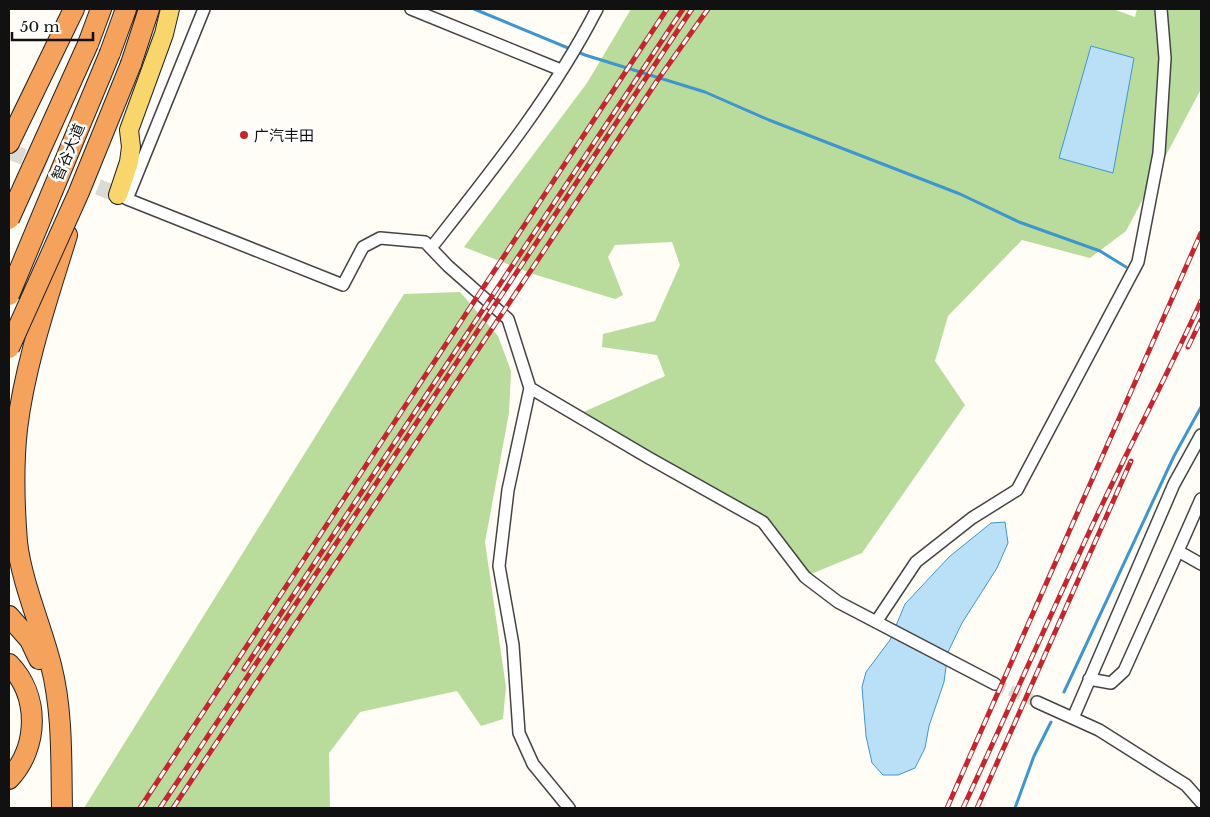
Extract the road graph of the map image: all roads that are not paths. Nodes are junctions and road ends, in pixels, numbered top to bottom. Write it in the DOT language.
graph roads {
  1 [pos="74,9"];
  2 [pos="101,9"];
  3 [pos="126,9"];
  4 [pos="148,9"];
  5 [pos="170,9"];
  6 [pos="204,9"];
  7 [pos="410,9"];
  8 [pos="598,9"];
  9 [pos="1160,9"];
  10 [pos="562,70"];
  11 [pos="9,143"];
  12 [pos="79,192"];
  13 [pos="122,197"];
  14 [pos="9,219"];
  15 [pos="431,248"];
  16 [pos="9,295"];
  17 [pos="9,348"];
  18 [pos="530,388"];
  19 [pos="1201,435"];
  20 [pos="1201,499"];
  21 [pos="1178,551"];
  22 [pos="1201,564"];
  23 [pos="9,616"];
  24 [pos="876,622"];
  25 [pos="9,664"];
  26 [pos="1089,679"];
  27 [pos="995,684"];
  28 [pos="1037,702"];
  29 [pos="58,710"];
  30 [pos="1073,718"];
  31 [pos="9,780"];
  32 [pos="1201,802"];
  33 [pos="62,808"];
  34 [pos="569,808"];
  1 -- 11 [label="highway"];
  2 -- 14 [label="highway, 智谷大道, bridge"];
  3 -- 16 [label="highway, 智谷大道, bridge"];
  4 -- 12 [label="highway, bridge"];
  5 -- 13 [label="main road"];
  6 -- 13 [label="street"];
  7 -- 10 [label="street"];
  8 -- 10 [label="street"];
  9 -- 24 [label="street"];
  10 -- 15 [label="street"];
  12 -- 17 [label="highway, bridge"];
  12 -- 29 [label="highway, bridge"];
  13 -- 15 [label="street"];
  15 -- 18 [label="street"];
  18 -- 24 [label="street"];
  18 -- 34 [label="street"];
  19 -- 26 [label="street"];
  20 -- 21 [label="street"];
  21 -- 22 [label="street"];
  21 -- 26 [label="street"];
  23 -- 29 [label="highway"];
  24 -- 27 [label="street"];
  25 -- 31 [label="highway"];
  26 -- 30 [label="street"];
  28 -- 30 [label="street"];
  29 -- 33 [label="highway"];
  30 -- 32 [label="street"];
}
